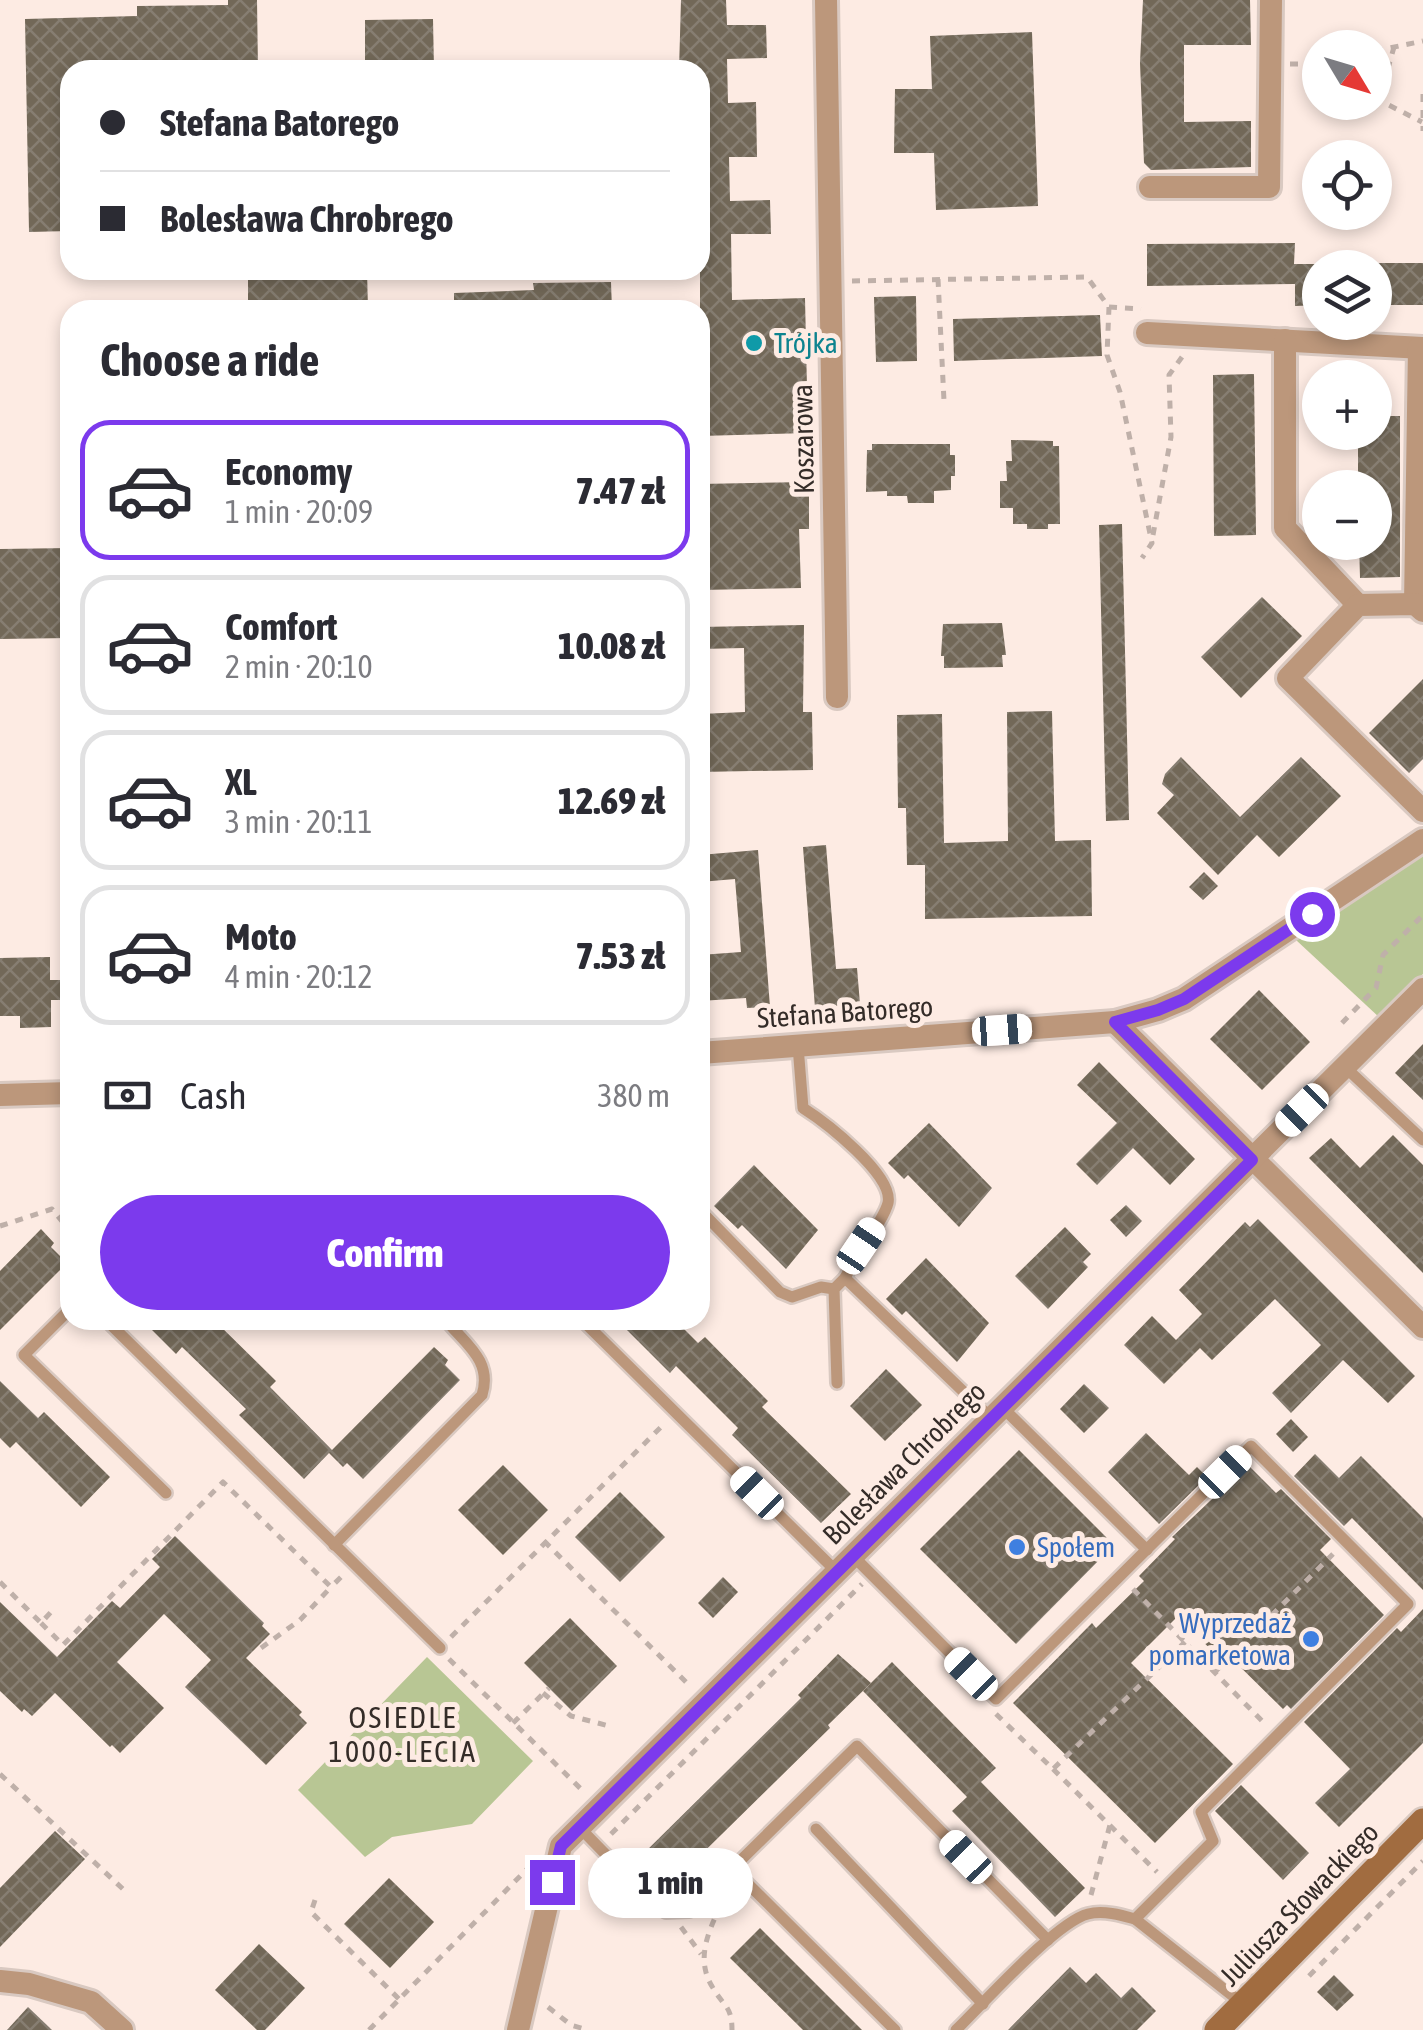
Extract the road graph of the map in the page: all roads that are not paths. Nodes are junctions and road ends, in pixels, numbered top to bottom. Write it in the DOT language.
graph roads {
  1 [pos="826,0"];
  2 [pos="1270,0"];
  3 [pos="1150,188"];
  4 [pos="1147,332"];
  5 [pos="1285,340"];
  6 [pos="1421,348"];
  7 [pos="1358,605"];
  8 [pos="1419,608"];
  9 [pos="837,697"];
  10 [pos="1423,810"];
  11 [pos="1423,840"];
  12 [pos="1423,989"];
  13 [pos="1115,1022"];
  14 [pos="798,1046"];
  15 [pos="710,1052"];
  16 [pos="1345,1067"];
  17 [pos="60,1092"];
  18 [pos="0,1095"];
  19 [pos="1423,1140"];
  20 [pos="1252,1160"];
  21 [pos="710,1220"];
  22 [pos="844,1278"];
  23 [pos="834,1289"];
  24 [pos="60,1319"];
  25 [pos="1423,1327"];
  26 [pos="116,1330"];
  27 [pos="455,1330"];
  28 [pos="592,1330"];
  29 [pos="837,1382"];
  30 [pos="996,1413"];
  31 [pos="166,1493"];
  32 [pos="334,1545"];
  33 [pos="1147,1550"];
  34 [pos="846,1565"];
  35 [pos="440,1648"];
  36 [pos="1423,1820"];
  37 [pos="580,1827"];
  38 [pos="816,1829"];
  39 [pos="732,1868"];
  40 [pos="1135,1918"];
  41 [pos="1048,1940"];
  42 [pos="0,1981"];
  43 [pos="982,2004"];
  44 [pos="1243,2004"];
  45 [pos="122,2030"];
  46 [pos="518,2030"];
  47 [pos="896,2030"];
  48 [pos="956,2030"];
  49 [pos="1217,2030"];
  1 -- 9 [label="street, Koszarowa"];
  2 -- 3 [label="street"];
  4 -- 5 [label="street"];
  5 -- 6 [label="street"];
  5 -- 7 [label="street"];
  6 -- 8 [label="street"];
  7 -- 8 [label="street"];
  7 -- 10 [label="street"];
  11 -- 13 [label="street, Stefana Batorego"];
  12 -- 16 [label="street, Bolesława Chrobrego"];
  13 -- 14 [label="street, Stefana Batorego"];
  13 -- 20 [label="street"];
  14 -- 15 [label="street, Stefana Batorego"];
  14 -- 22 [label="lane"];
  16 -- 19 [label="lane"];
  16 -- 20 [label="street, Bolesława Chrobrego"];
  17 -- 18 [label="street"];
  20 -- 25 [label="street"];
  20 -- 30 [label="street, Bolesława Chrobrego"];
  21 -- 23 [label="lane"];
  22 -- 23 [label="lane"];
  22 -- 30 [label="lane"];
  23 -- 29 [label="lane"];
  24 -- 31 [label="lane"];
  26 -- 32 [label="lane"];
  27 -- 32 [label="lane"];
  28 -- 34 [label="lane"];
  30 -- 33 [label="lane"];
  30 -- 34 [label="street, Bolesława Chrobrego"];
  32 -- 35 [label="lane"];
  33 -- 34 [label="lane"];
  33 -- 40 [label="lane"];
  34 -- 37 [label="street, Bolesława Chrobrego"];
  36 -- 44 [label="street, Juliusza Słowackiego"];
  37 -- 39 [label="lane"];
  37 -- 46 [label="street, Bolesława Chrobrego"];
  38 -- 43 [label="lane"];
  39 -- 41 [label="lane"];
  39 -- 47 [label="lane"];
  40 -- 41 [label="lane"];
  40 -- 44 [label="lane"];
  41 -- 43 [label="lane"];
  42 -- 45 [label="street"];
  43 -- 48 [label="lane"];
  44 -- 49 [label="street, Juliusza Słowackiego"];
}
